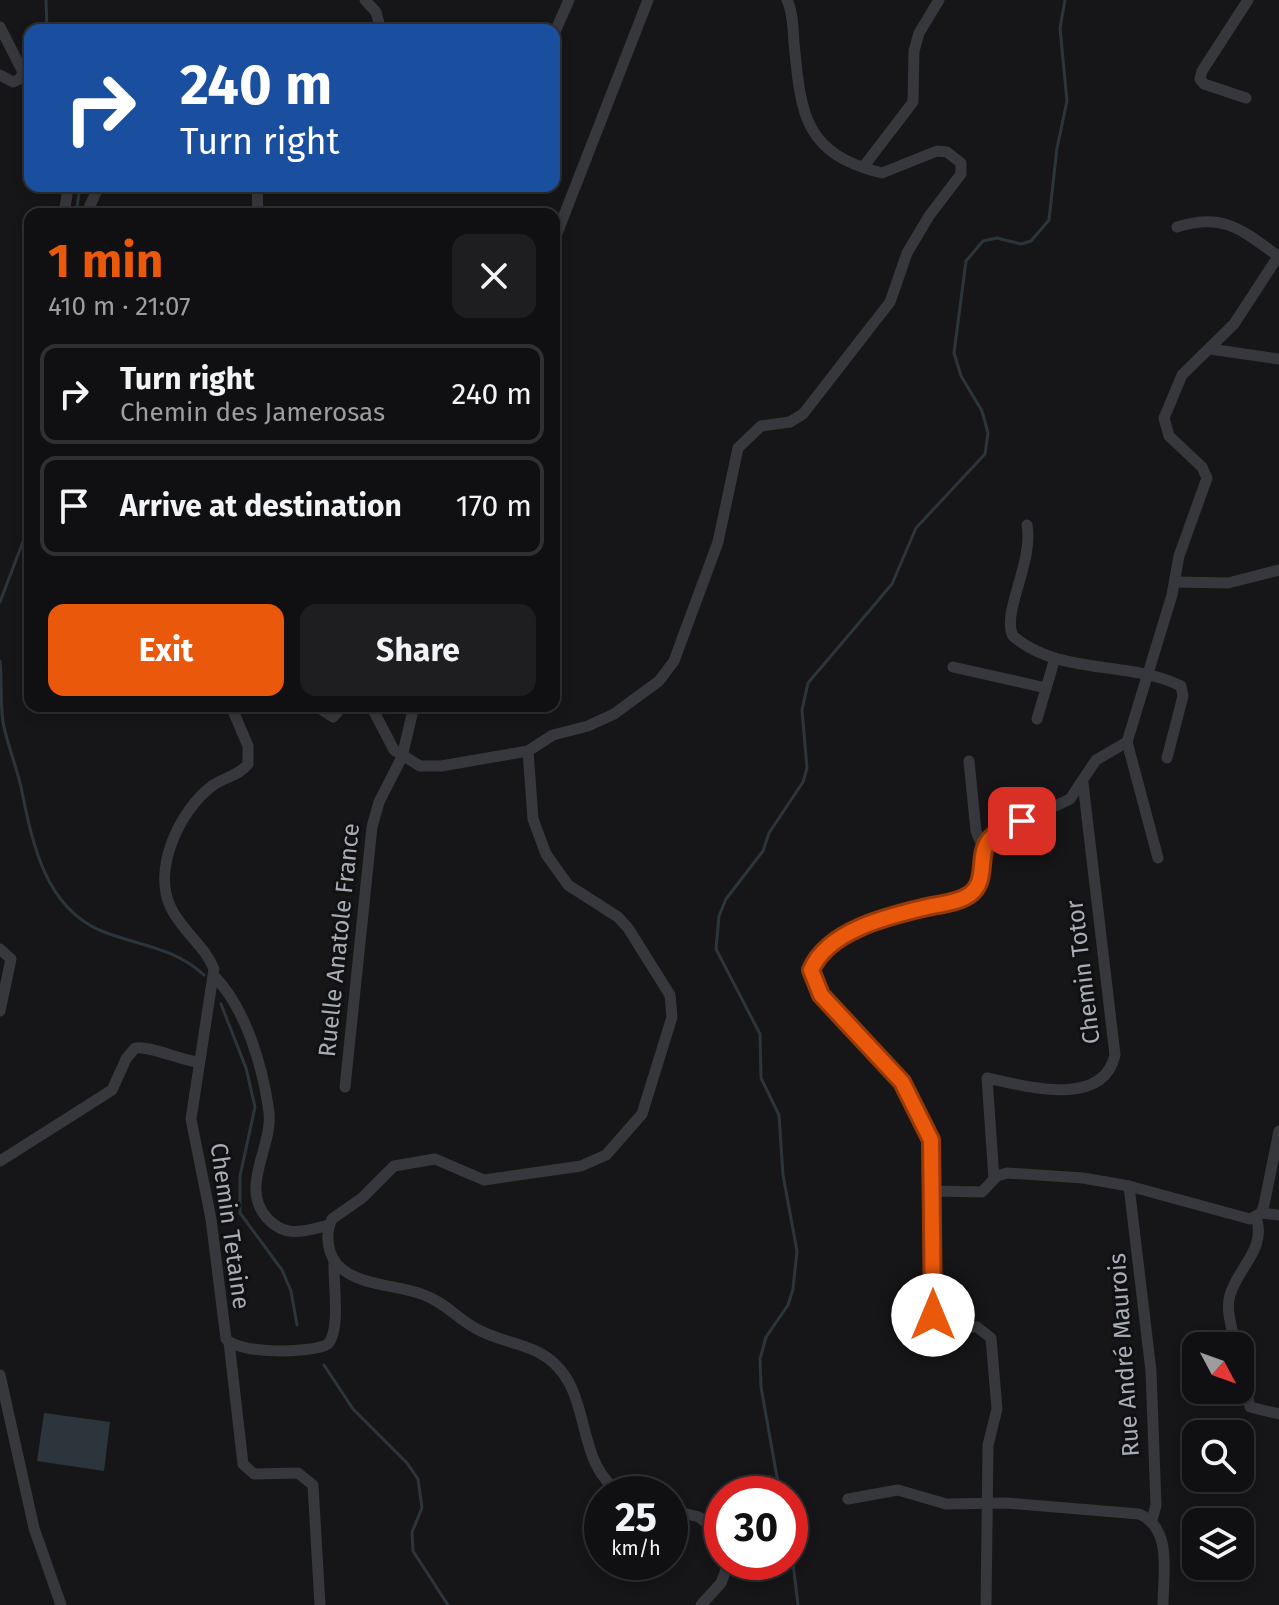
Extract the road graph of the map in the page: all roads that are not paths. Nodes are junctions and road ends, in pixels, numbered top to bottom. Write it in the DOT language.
graph roads {
  1 [pos="365,0"];
  2 [pos="569,0"];
  3 [pos="648,0"];
  4 [pos="787,0"];
  5 [pos="939,0"];
  6 [pos="1248,0"];
  7 [pos="379,24"];
  8 [pos="558,24"];
  9 [pos="0,27"];
  10 [pos="0,75"];
  11 [pos="1246,98"];
  12 [pos="864,166"];
  13 [pos="67,195"];
  14 [pos="65,208"];
  15 [pos="560,226"];
  16 [pos="1177,227"];
  17 [pos="1278,255"];
  18 [pos="1210,349"];
  19 [pos="1279,359"];
  20 [pos="1027,525"];
  21 [pos="1279,570"];
  22 [pos="1175,582"];
  23 [pos="1055,658"];
  24 [pos="953,667"];
  25 [pos="1148,676"];
  26 [pos="1046,688"];
  27 [pos="234,712"];
  28 [pos="374,712"];
  29 [pos="413,712"];
  30 [pos="1037,719"];
  31 [pos="1127,742"];
  32 [pos="528,751"];
  33 [pos="402,757"];
  34 [pos="1167,758"];
  35 [pos="969,761"];
  36 [pos="1082,782"];
  37 [pos="984,850"];
  38 [pos="1158,858"];
  39 [pos="0,949"];
  40 [pos="214,976"];
  41 [pos="0,1011"];
  42 [pos="198,1062"];
  43 [pos="345,1087"];
  44 [pos="1279,1131"];
  45 [pos="0,1161"];
  46 [pos="994,1179"];
  47 [pos="1129,1186"];
  48 [pos="933,1191"];
  49 [pos="1258,1215"];
  50 [pos="1279,1215"];
  51 [pos="329,1225"];
  52 [pos="334,1260"];
  53 [pos="1233,1332"];
  54 [pos="229,1342"];
  55 [pos="0,1375"];
  56 [pos="1249,1404"];
  57 [pos="1279,1414"];
  58 [pos="602,1476"];
  59 [pos="848,1499"];
  60 [pos="985,1503"];
  61 [pos="1152,1520"];
  62 [pos="722,1580"];
  63 [pos="61,1605"];
  64 [pos="320,1605"];
  65 [pos="701,1605"];
  66 [pos="986,1605"];
  67 [pos="1163,1605"];
  1 -- 7 [label="street"];
  2 -- 8 [label="street"];
  3 -- 15 [label="street"];
  4 -- 12 [label="street"];
  5 -- 12 [label="street"];
  6 -- 11 [label="street"];
  9 -- 10 [label="street"];
  12 -- 32 [label="street"];
  13 -- 14 [label="street"];
  16 -- 17 [label="street"];
  17 -- 18 [label="street"];
  18 -- 19 [label="street"];
  18 -- 22 [label="street"];
  20 -- 23 [label="street"];
  21 -- 22 [label="street"];
  22 -- 25 [label="street"];
  23 -- 25 [label="street"];
  23 -- 26 [label="street"];
  24 -- 26 [label="street"];
  25 -- 31 [label="street"];
  25 -- 34 [label="street"];
  26 -- 30 [label="street"];
  27 -- 40 [label="street, Chemin Tetaine"];
  28 -- 33 [label="street"];
  29 -- 33 [label="street, Ruelle Anatole France"];
  31 -- 36 [label="street"];
  31 -- 38 [label="street"];
  32 -- 33 [label="street"];
  32 -- 51 [label="street"];
  33 -- 43 [label="street, Ruelle Anatole France"];
  35 -- 37 [label="street"];
  36 -- 37 [label="street"];
  36 -- 46 [label="street, Chemin Totor"];
  37 -- 48 [label="street"];
  39 -- 41 [label="street"];
  40 -- 42 [label="street, Chemin Tetaine"];
  40 -- 51 [label="street, Chemin Tetaine"];
  42 -- 45 [label="street"];
  42 -- 54 [label="street, Chemin Tetaine"];
  44 -- 49 [label="street"];
  46 -- 47 [label="street"];
  46 -- 48 [label="street"];
  47 -- 49 [label="street"];
  47 -- 61 [label="street, Rue André Maurois"];
  48 -- 60 [label="street"];
  49 -- 50 [label="street"];
  49 -- 53 [label="street"];
  51 -- 52 [label="street"];
  52 -- 54 [label="street, Chemin Tetaine"];
  52 -- 58 [label="street"];
  54 -- 64 [label="street"];
  55 -- 63 [label="street"];
  56 -- 57 [label="street"];
  59 -- 60 [label="street"];
  60 -- 61 [label="street"];
  60 -- 66 [label="street"];
  61 -- 67 [label="street, Rue André Maurois"];
  62 -- 65 [label="street"];
}
